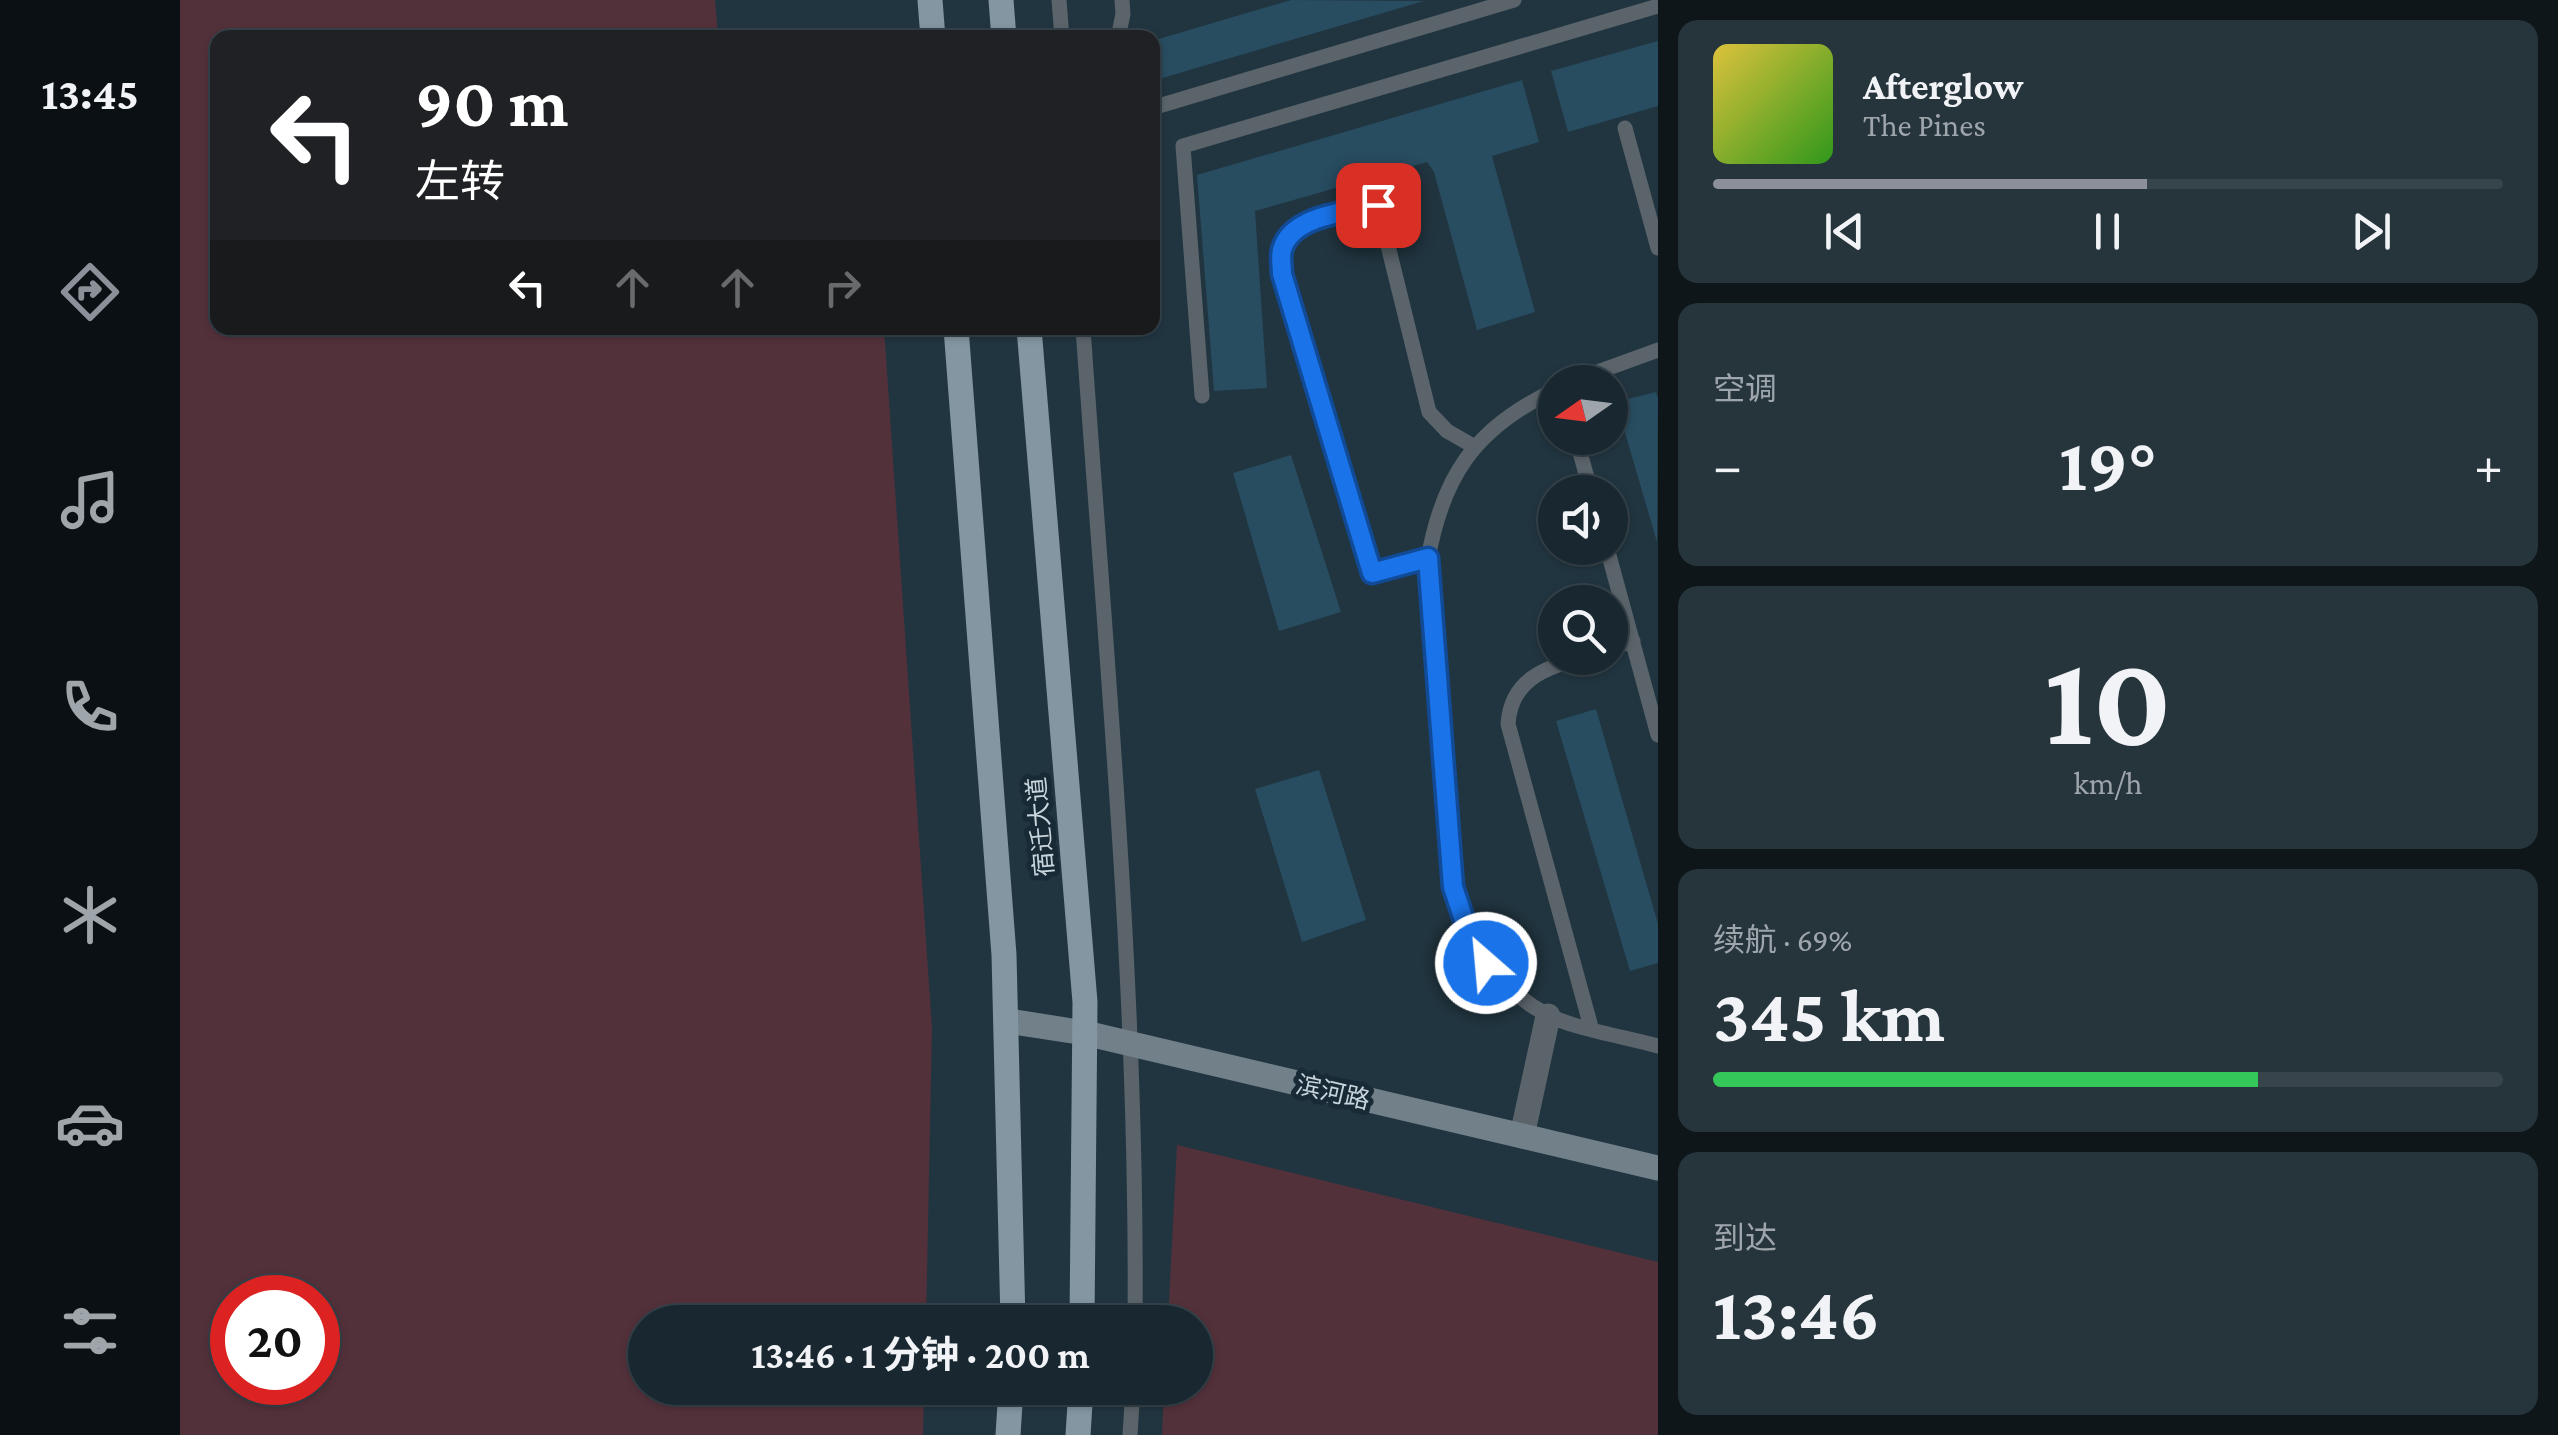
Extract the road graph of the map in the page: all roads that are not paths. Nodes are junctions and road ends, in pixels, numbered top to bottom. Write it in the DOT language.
graph roads {
  1 [pos="930,0"];
  2 [pos="1001,0"];
  3 [pos="1059,0"];
  4 [pos="1122,0"];
  5 [pos="1514,0"];
  6 [pos="1658,6"];
  7 [pos="932,30"];
  8 [pos="1003,30"];
  9 [pos="1061,30"];
  10 [pos="1120,30"];
  11 [pos="1160,106"];
  12 [pos="1625,128"];
  13 [pos="1658,248"];
  14 [pos="957,335"];
  15 [pos="1030,335"];
  16 [pos="1083,335"];
  17 [pos="1658,350"];
  18 [pos="1617,365"];
  19 [pos="1202,396"];
  20 [pos="1538,400"];
  21 [pos="1475,447"];
  22 [pos="1428,558"];
  23 [pos="1611,565"];
  24 [pos="1633,641"];
  25 [pos="1628,643"];
  26 [pos="1538,673"];
  27 [pos="1651,680"];
  28 [pos="1658,736"];
  29 [pos="1548,1016"];
  30 [pos="1008,1021"];
  31 [pos="1590,1027"];
  32 [pos="1085,1033"];
  33 [pos="1133,1044"];
  34 [pos="1658,1046"];
  35 [pos="1522,1136"];
  36 [pos="1658,1168"];
  37 [pos="1012,1305"];
  38 [pos="1082,1305"];
  39 [pos="1134,1305"];
  40 [pos="1010,1405"];
  41 [pos="1079,1405"];
  42 [pos="1132,1405"];
  43 [pos="1008,1435"];
  44 [pos="1078,1435"];
  45 [pos="1130,1435"];
  1 -- 7 [label="main road"];
  2 -- 8 [label="main road"];
  3 -- 9 [label="lane"];
  4 -- 10 [label="lane"];
  5 -- 11 [label="lane"];
  6 -- 19 [label="lane"];
  12 -- 13 [label="lane"];
  14 -- 30 [label="main road, 宿迁大道"];
  15 -- 32 [label="main road, 宿迁大道"];
  16 -- 33 [label="lane"];
  17 -- 18 [label="lane"];
  20 -- 21 [label="lane"];
  21 -- 22 [label="lane"];
  21 -- 22 [label="lane"];
  22 -- 29 [label="lane"];
  23 -- 24 [label="lane"];
  24 -- 25 [label="lane"];
  24 -- 27 [label="lane"];
  26 -- 31 [label="lane"];
  27 -- 28 [label="lane"];
  29 -- 31 [label="lane"];
  29 -- 35 [label="street"];
  30 -- 32 [label="main road, 滨河路"];
  30 -- 37 [label="main road, 宿迁大道"];
  31 -- 34 [label="lane"];
  32 -- 33 [label="main road, 滨河路"];
  32 -- 38 [label="main road, 宿迁大道"];
  33 -- 35 [label="main road, 滨河路"];
  33 -- 39 [label="lane"];
  35 -- 36 [label="main road, 滨河路"];
  40 -- 43 [label="main road"];
  41 -- 44 [label="main road"];
  42 -- 45 [label="lane"];
}
